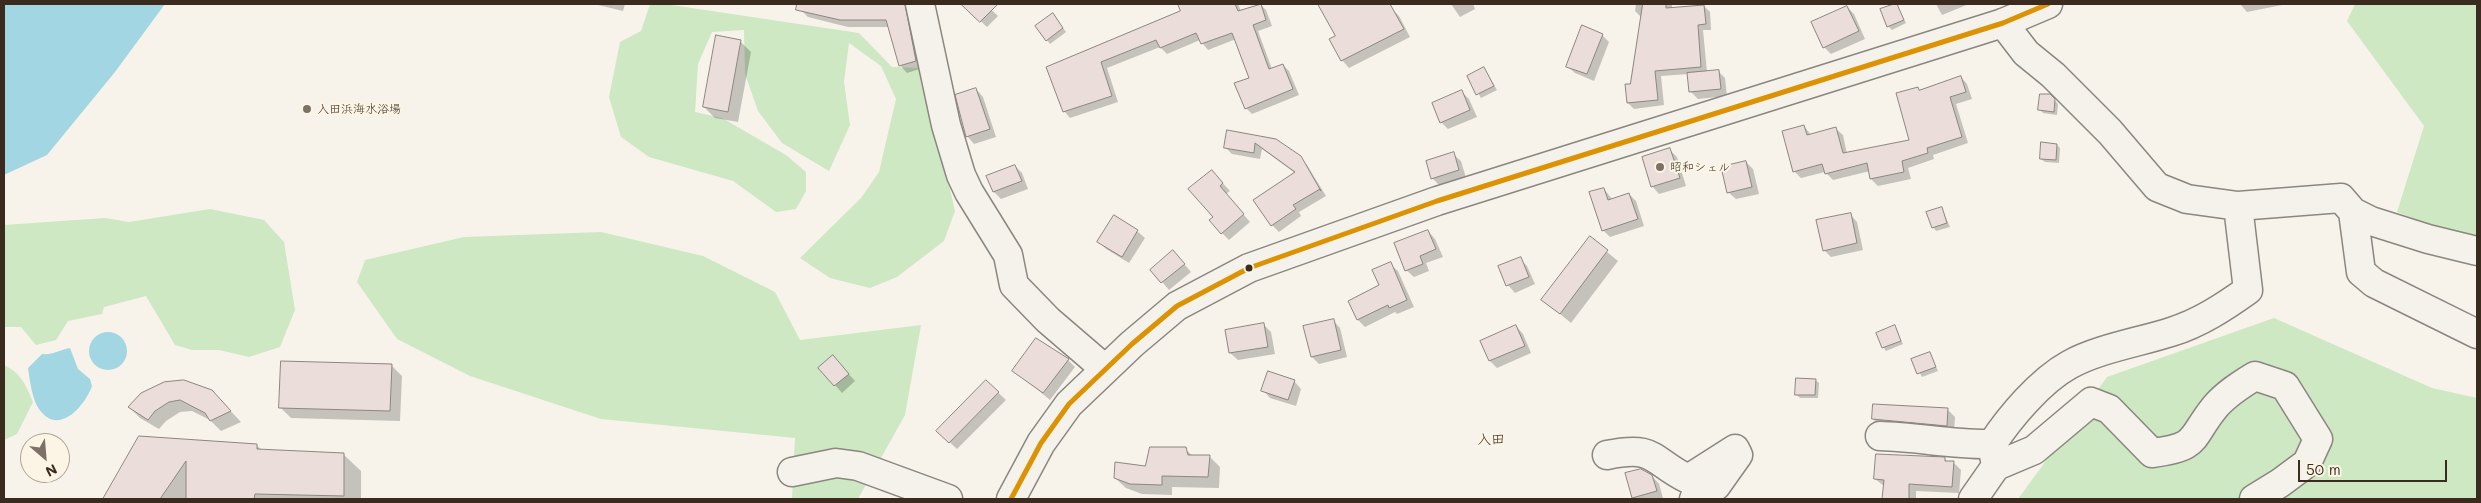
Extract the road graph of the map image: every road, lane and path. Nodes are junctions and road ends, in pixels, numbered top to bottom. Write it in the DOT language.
graph roads {
  1 [pos="920,4"];
  2 [pos="2048,4"];
  3 [pos="2002,23"];
  4 [pos="2238,206"];
  5 [pos="2353,212"];
  6 [pos="2477,251"];
  7 [pos="2477,334"];
  8 [pos="1105,369"];
  9 [pos="1880,436"];
  10 [pos="1607,455"];
  11 [pos="1994,455"];
  12 [pos="792,472"];
  13 [pos="948,499"];
  14 [pos="1011,499"];
  15 [pos="1694,499"];
  16 [pos="1972,499"];
  17 [pos="2254,499"];
  1 -- 8 [label="main road"];
  2 -- 3 [label="main road"];
  3 -- 4 [label="main road"];
  3 -- 8 [label="main road"];
  4 -- 5 [label="main road"];
  4 -- 11 [label="main road"];
  5 -- 6 [label="main road"];
  5 -- 7 [label="main road"];
  8 -- 14 [label="main road"];
  9 -- 11 [label="main road"];
  10 -- 15 [label="main road"];
  11 -- 16 [label="main road"];
  11 -- 17 [label="main road"];
  12 -- 13 [label="main road"];
}
